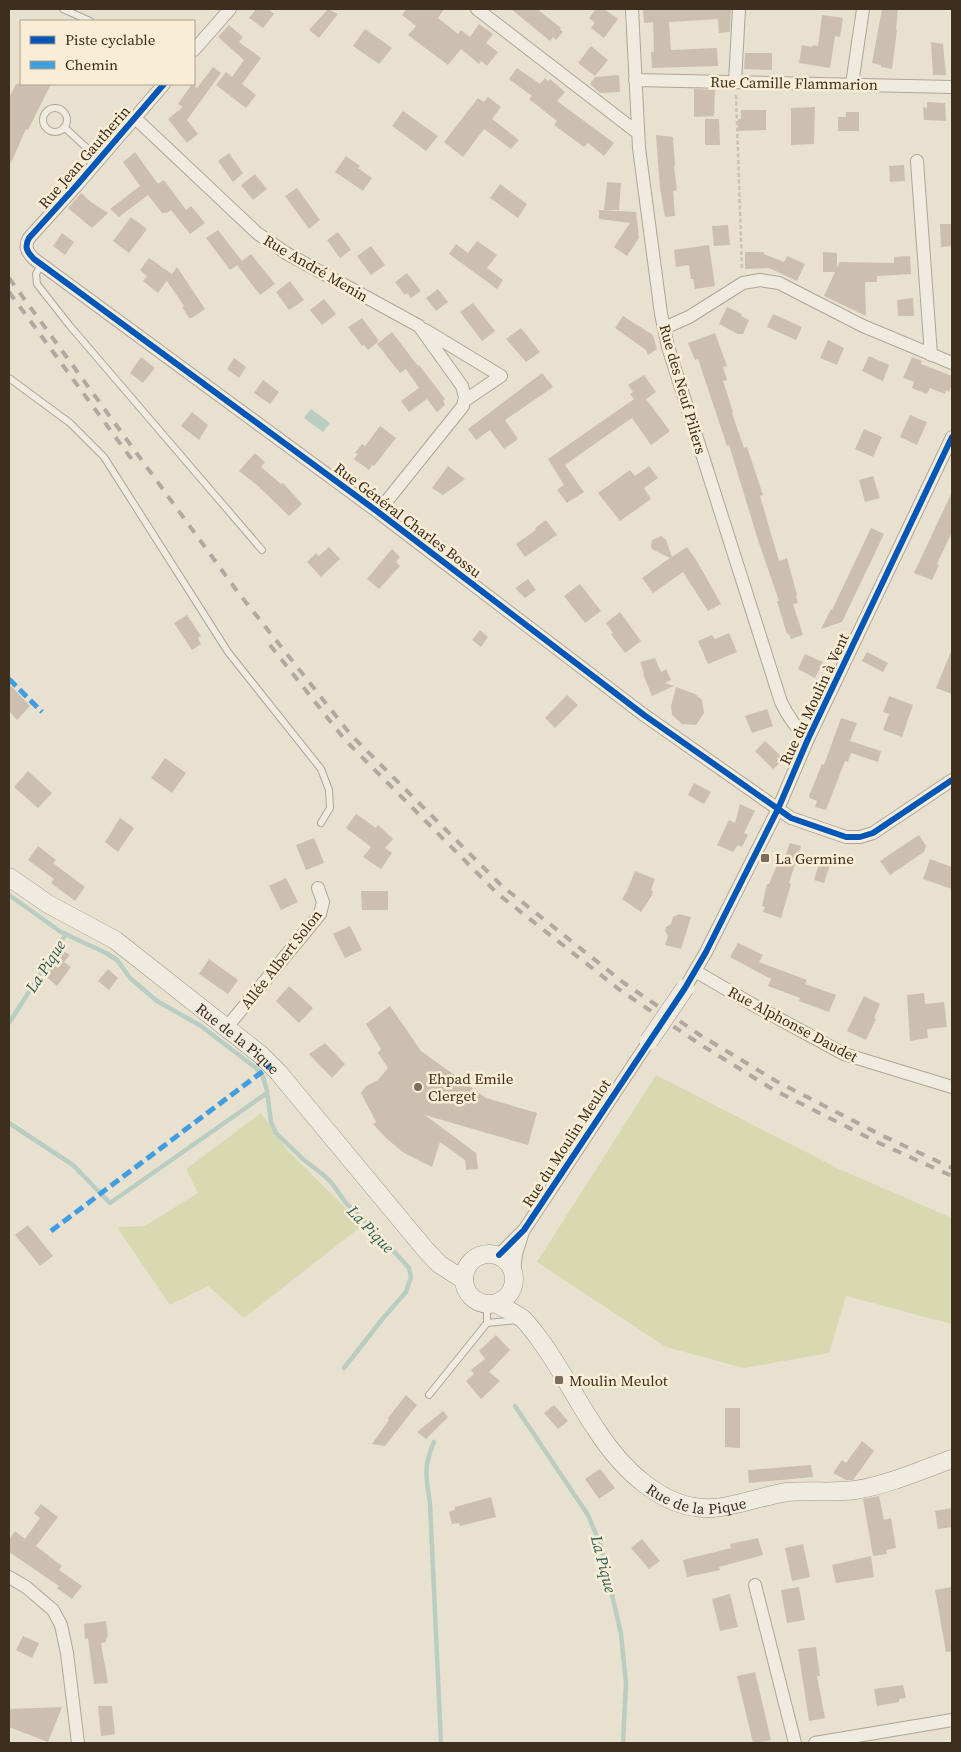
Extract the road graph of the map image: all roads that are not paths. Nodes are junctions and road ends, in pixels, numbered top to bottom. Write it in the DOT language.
graph roads {
  1 [pos="62,9"];
  2 [pos="230,9"];
  3 [pos="477,9"];
  4 [pos="632,9"];
  5 [pos="739,9"];
  6 [pos="862,9"];
  7 [pos="88,20"];
  8 [pos="195,49"];
  9 [pos="635,80"];
  10 [pos="735,82"];
  11 [pos="852,84"];
  12 [pos="163,85"];
  13 [pos="952,87"];
  14 [pos="134,118"];
  15 [pos="64,128"];
  16 [pos="638,133"];
  17 [pos="99,159"];
  18 [pos="917,161"];
  19 [pos="26,248"];
  20 [pos="41,264"];
  21 [pos="419,326"];
  22 [pos="664,328"];
  23 [pos="931,355"];
  24 [pos="952,363"];
  25 [pos="9,378"];
  26 [pos="464,401"];
  27 [pos="952,437"];
  28 [pos="378,512"];
  29 [pos="262,550"];
  30 [pos="808,739"];
  31 [pos="952,780"];
  32 [pos="778,809"];
  33 [pos="321,823"];
  34 [pos="9,877"];
  35 [pos="318,888"];
  36 [pos="695,971"];
  37 [pos="685,988"];
  38 [pos="227,1027"];
  39 [pos="649,1041"];
  40 [pos="952,1087"];
  41 [pos="524,1230"];
  42 [pos="425,1250"];
  43 [pos="499,1255"];
  44 [pos="472,1260"];
  45 [pos="514,1271"];
  46 [pos="464,1280"];
  47 [pos="512,1291"];
  48 [pos="492,1304"];
  49 [pos="523,1319"];
  50 [pos="487,1323"];
  51 [pos="429,1395"];
  52 [pos="952,1459"];
  53 [pos="9,1577"];
  54 [pos="755,1585"];
  55 [pos="952,1720"];
  56 [pos="78,1743"];
  57 [pos="794,1743"];
  58 [pos="815,1743"];
  1 -- 7 [label="lane"];
  2 -- 8 [label="street"];
  3 -- 16 [label="street"];
  4 -- 9 [label="street, Rue des Neuf Piliers"];
  5 -- 10 [label="street"];
  6 -- 11 [label="street"];
  9 -- 10 [label="street, Rue Camille Flammarion"];
  9 -- 16 [label="street, Rue des Neuf Piliers"];
  10 -- 11 [label="street, Rue Camille Flammarion"];
  11 -- 13 [label="street, Rue Camille Flammarion"];
  12 -- 14 [label="street, Rue Jean Gautherin"];
  14 -- 17 [label="street, Rue Jean Gautherin"];
  14 -- 21 [label="street, Rue André Menin"];
  15 -- 17 [label="lane"];
  16 -- 22 [label="street, Rue des Neuf Piliers"];
  17 -- 19 [label="street, Rue Jean Gautherin"];
  18 -- 23 [label="street"];
  19 -- 20 [label="street, Rue Général Charles Bossu"];
  20 -- 28 [label="street, Rue Général Charles Bossu"];
  20 -- 29 [label="lane"];
  21 -- 26 [label="street, Rue André Menin"];
  21 -- 26 [label="street, Rue André Menin"];
  22 -- 23 [label="street"];
  22 -- 30 [label="street, Rue des Neuf Piliers"];
  23 -- 24 [label="street"];
  25 -- 33 [label="lane"];
  26 -- 28 [label="street, Rue André Menin"];
  27 -- 30 [label="street, Rue du Moulin à Vent"];
  28 -- 32 [label="street, Rue Général Charles Bossu"];
  30 -- 32 [label="street, Rue du Moulin à Vent"];
  31 -- 32 [label="street, Rue Général Charles Bossu"];
  32 -- 36 [label="street, Rue du Moulin à Vent"];
  34 -- 38 [label="street, Rue de la Pique"];
  35 -- 38 [label="street, Allée Albert Solon"];
  36 -- 37 [label="street, Rue du Moulin à Vent"];
  36 -- 40 [label="street, Rue Alphonse Daudet"];
  37 -- 39 [label="street, bridge"];
  38 -- 42 [label="street, Rue de la Pique"];
  39 -- 41 [label="street, Rue du Moulin Meulot"];
  41 -- 43 [label="street, Rue du Moulin Meulot"];
  41 -- 45 [label="street, Rue du Moulin Meulot"];
  42 -- 44 [label="street"];
  42 -- 46 [label="street, Rue de la Pique"];
  43 -- 44 [label="street"];
  43 -- 45 [label="street"];
  44 -- 46 [label="street"];
  45 -- 47 [label="street"];
  46 -- 48 [label="street"];
  47 -- 48 [label="street"];
  47 -- 49 [label="street, Rue de la Pique"];
  48 -- 49 [label="street, Rue de la Pique"];
  48 -- 50 [label="lane"];
  49 -- 50 [label="lane"];
  49 -- 52 [label="street, Rue de la Pique"];
  50 -- 51 [label="lane"];
  53 -- 56 [label="street"];
  54 -- 57 [label="street"];
  55 -- 58 [label="street"];
}
